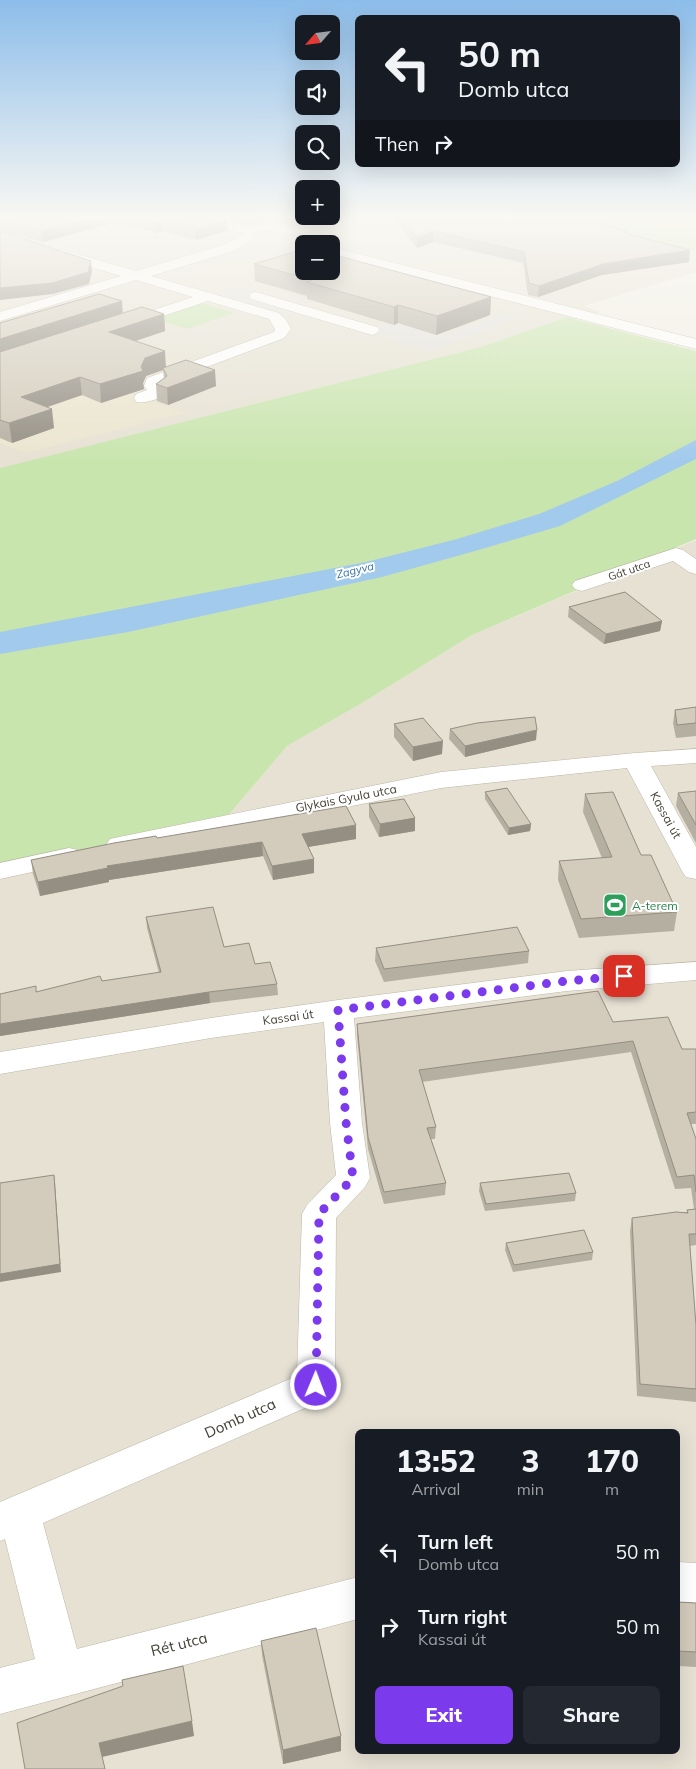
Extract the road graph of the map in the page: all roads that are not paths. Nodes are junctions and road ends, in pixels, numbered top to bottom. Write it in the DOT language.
graph roads {
  1 [pos="62,299"];
  2 [pos="207,299"];
  3 [pos="211,299"];
  4 [pos="265,299"];
  5 [pos="520,299"];
  6 [pos="298,308"];
  7 [pos="274,316"];
  8 [pos="0,317"];
  9 [pos="112,328"];
  10 [pos="372,330"];
  11 [pos="696,344"];
  12 [pos="142,398"];
  13 [pos="695,544"];
  14 [pos="676,554"];
  15 [pos="696,568"];
  16 [pos="582,586"];
  17 [pos="696,756"];
  18 [pos="635,760"];
  19 [pos="0,870"];
  20 [pos="696,871"];
  21 [pos="696,971"];
  22 [pos="338,1010"];
  23 [pos="0,1063"];
  24 [pos="10,1518"];
  25 [pos="680,1582"];
  26 [pos="696,1583"];
  27 [pos="355,1599"];
  28 [pos="61,1674"];
  29 [pos="0,1691"];
  1 -- 8 [label="street"];
  2 -- 9 [label="street"];
  3 -- 7 [label="street"];
  4 -- 6 [label="street"];
  5 -- 11 [label="street"];
  6 -- 7 [label="street"];
  6 -- 10 [label="street"];
  7 -- 12 [label="street"];
  13 -- 14 [label="street, Gát utca"];
  14 -- 15 [label="street"];
  14 -- 16 [label="street, Gát utca"];
  17 -- 18 [label="street, Glykais Gyula utca"];
  18 -- 19 [label="street, Glykais Gyula utca"];
  18 -- 20 [label="street, Kassai út"];
  21 -- 22 [label="street, Kassai út"];
  22 -- 23 [label="street, Kassai út"];
  22 -- 24 [label="street, Domb utca"];
  24 -- 28 [label="street"];
  25 -- 26 [label="street"];
  27 -- 28 [label="street, Rét utca"];
  28 -- 29 [label="street, Rét utca"];
}
